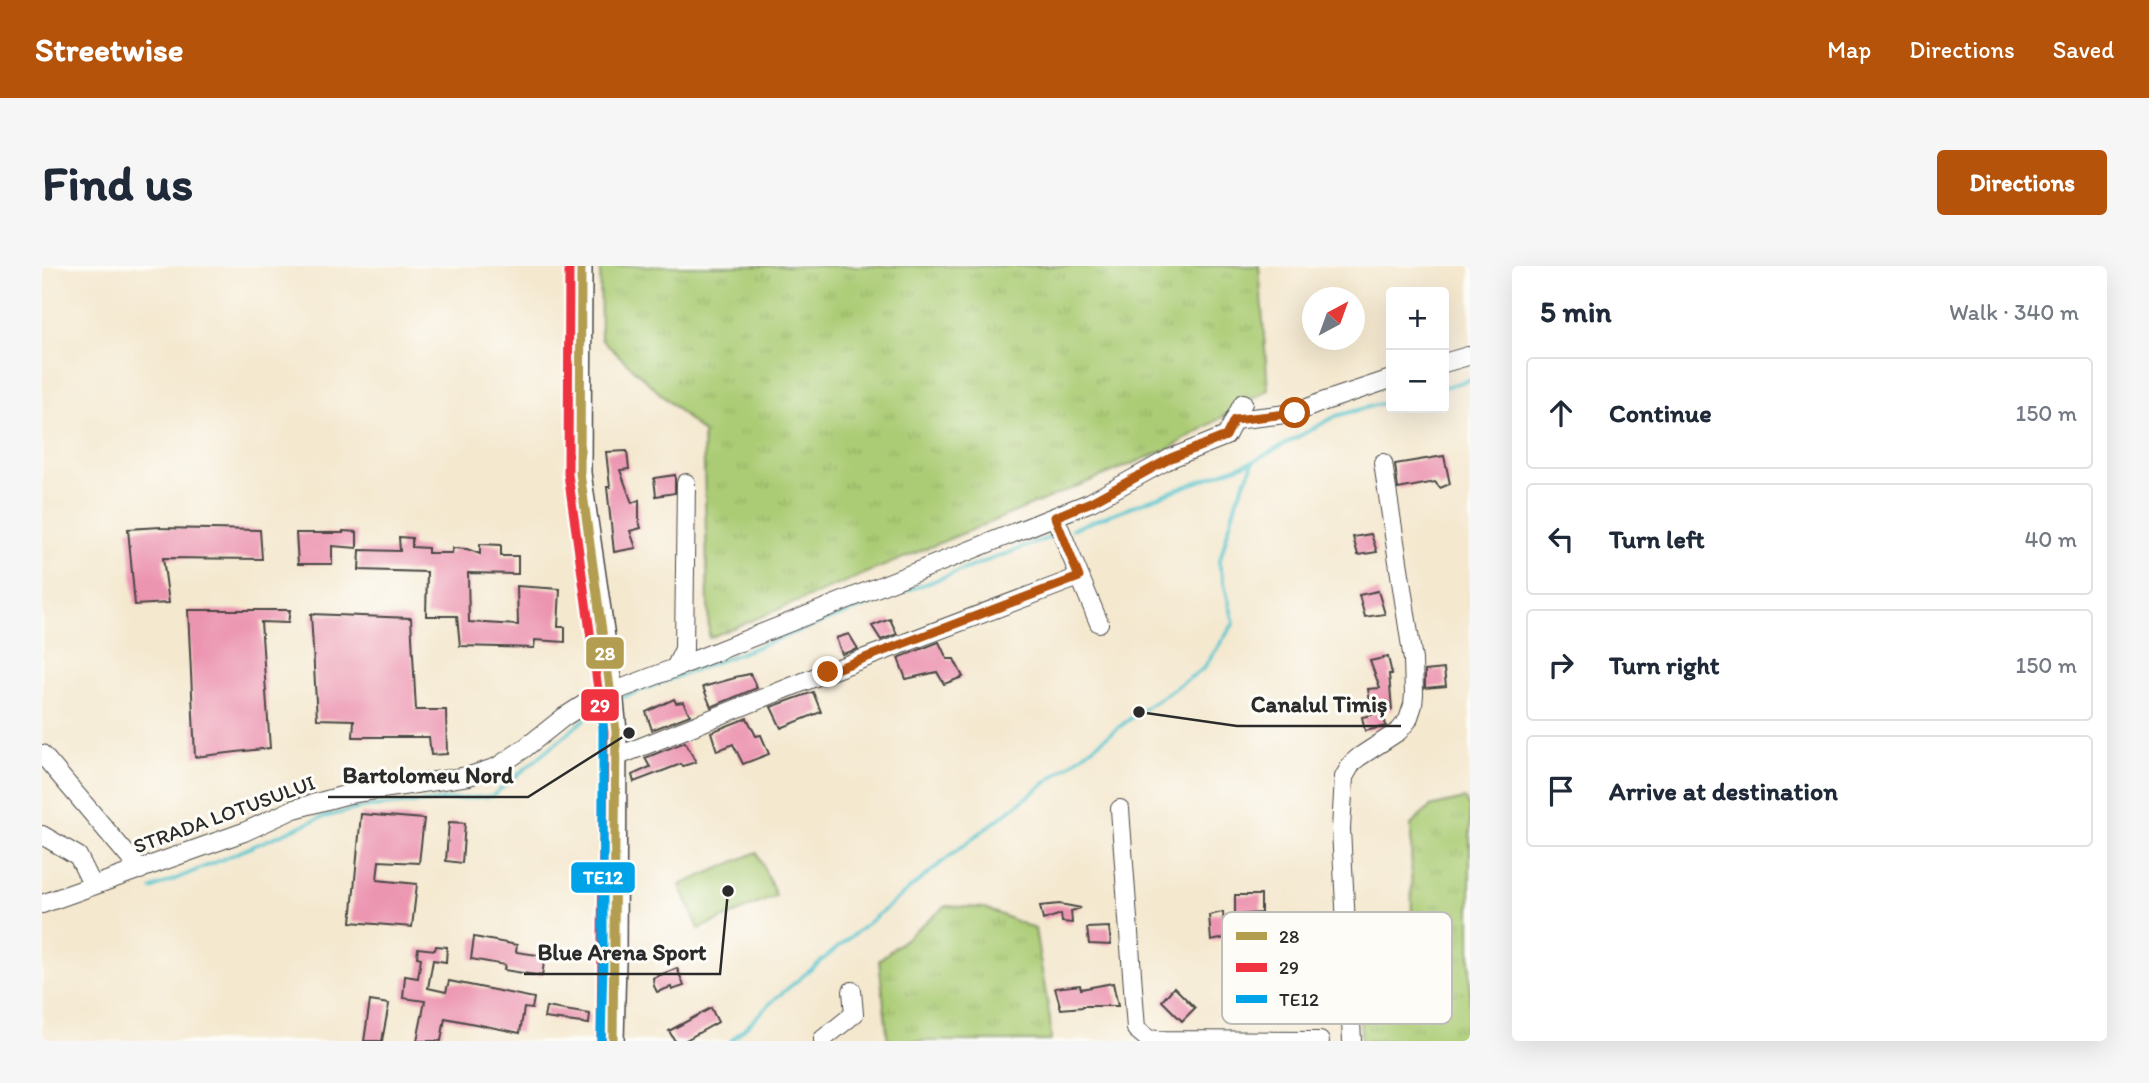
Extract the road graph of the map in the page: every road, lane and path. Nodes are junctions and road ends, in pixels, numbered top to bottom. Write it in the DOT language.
graph roads {
  1 [pos="581,266"];
  2 [pos="1468,356"];
  3 [pos="1449,362"];
  4 [pos="1386,381"];
  5 [pos="1243,402"];
  6 [pos="1234,420"];
  7 [pos="1383,463"];
  8 [pos="686,483"];
  9 [pos="1055,517"];
  10 [pos="1079,577"];
  11 [pos="1099,623"];
  12 [pos="675,668"];
  13 [pos="612,692"];
  14 [pos="42,754"];
  15 [pos="616,757"];
  16 [pos="1120,808"];
  17 [pos="42,835"];
  18 [pos="140,870"];
  19 [pos="93,886"];
  20 [pos="42,904"];
  21 [pos="1345,912"];
  22 [pos="852,991"];
  23 [pos="613,1041"];
  24 [pos="823,1041"];
  25 [pos="1320,1041"];
  1 -- 13 [label="main road"];
  2 -- 3 [label="street"];
  4 -- 6 [label="street"];
  5 -- 6 [label="street"];
  6 -- 9 [label="street, STRADA LOTUSULUI"];
  7 -- 21 [label="street"];
  8 -- 12 [label="street"];
  9 -- 10 [label="street"];
  9 -- 12 [label="street, STRADA LOTUSULUI"];
  10 -- 11 [label="street"];
  10 -- 15 [label="street"];
  12 -- 13 [label="street, STRADA LOTUSULUI"];
  13 -- 15 [label="main road"];
  13 -- 18 [label="street, STRADA LOTUSULUI"];
  14 -- 18 [label="street"];
  15 -- 23 [label="main road"];
  16 -- 25 [label="street"];
  17 -- 19 [label="street"];
  18 -- 19 [label="street, STRADA LOTUSULUI"];
  19 -- 20 [label="street, STRADA LOTUSULUI"];
  22 -- 24 [label="street"];
}
